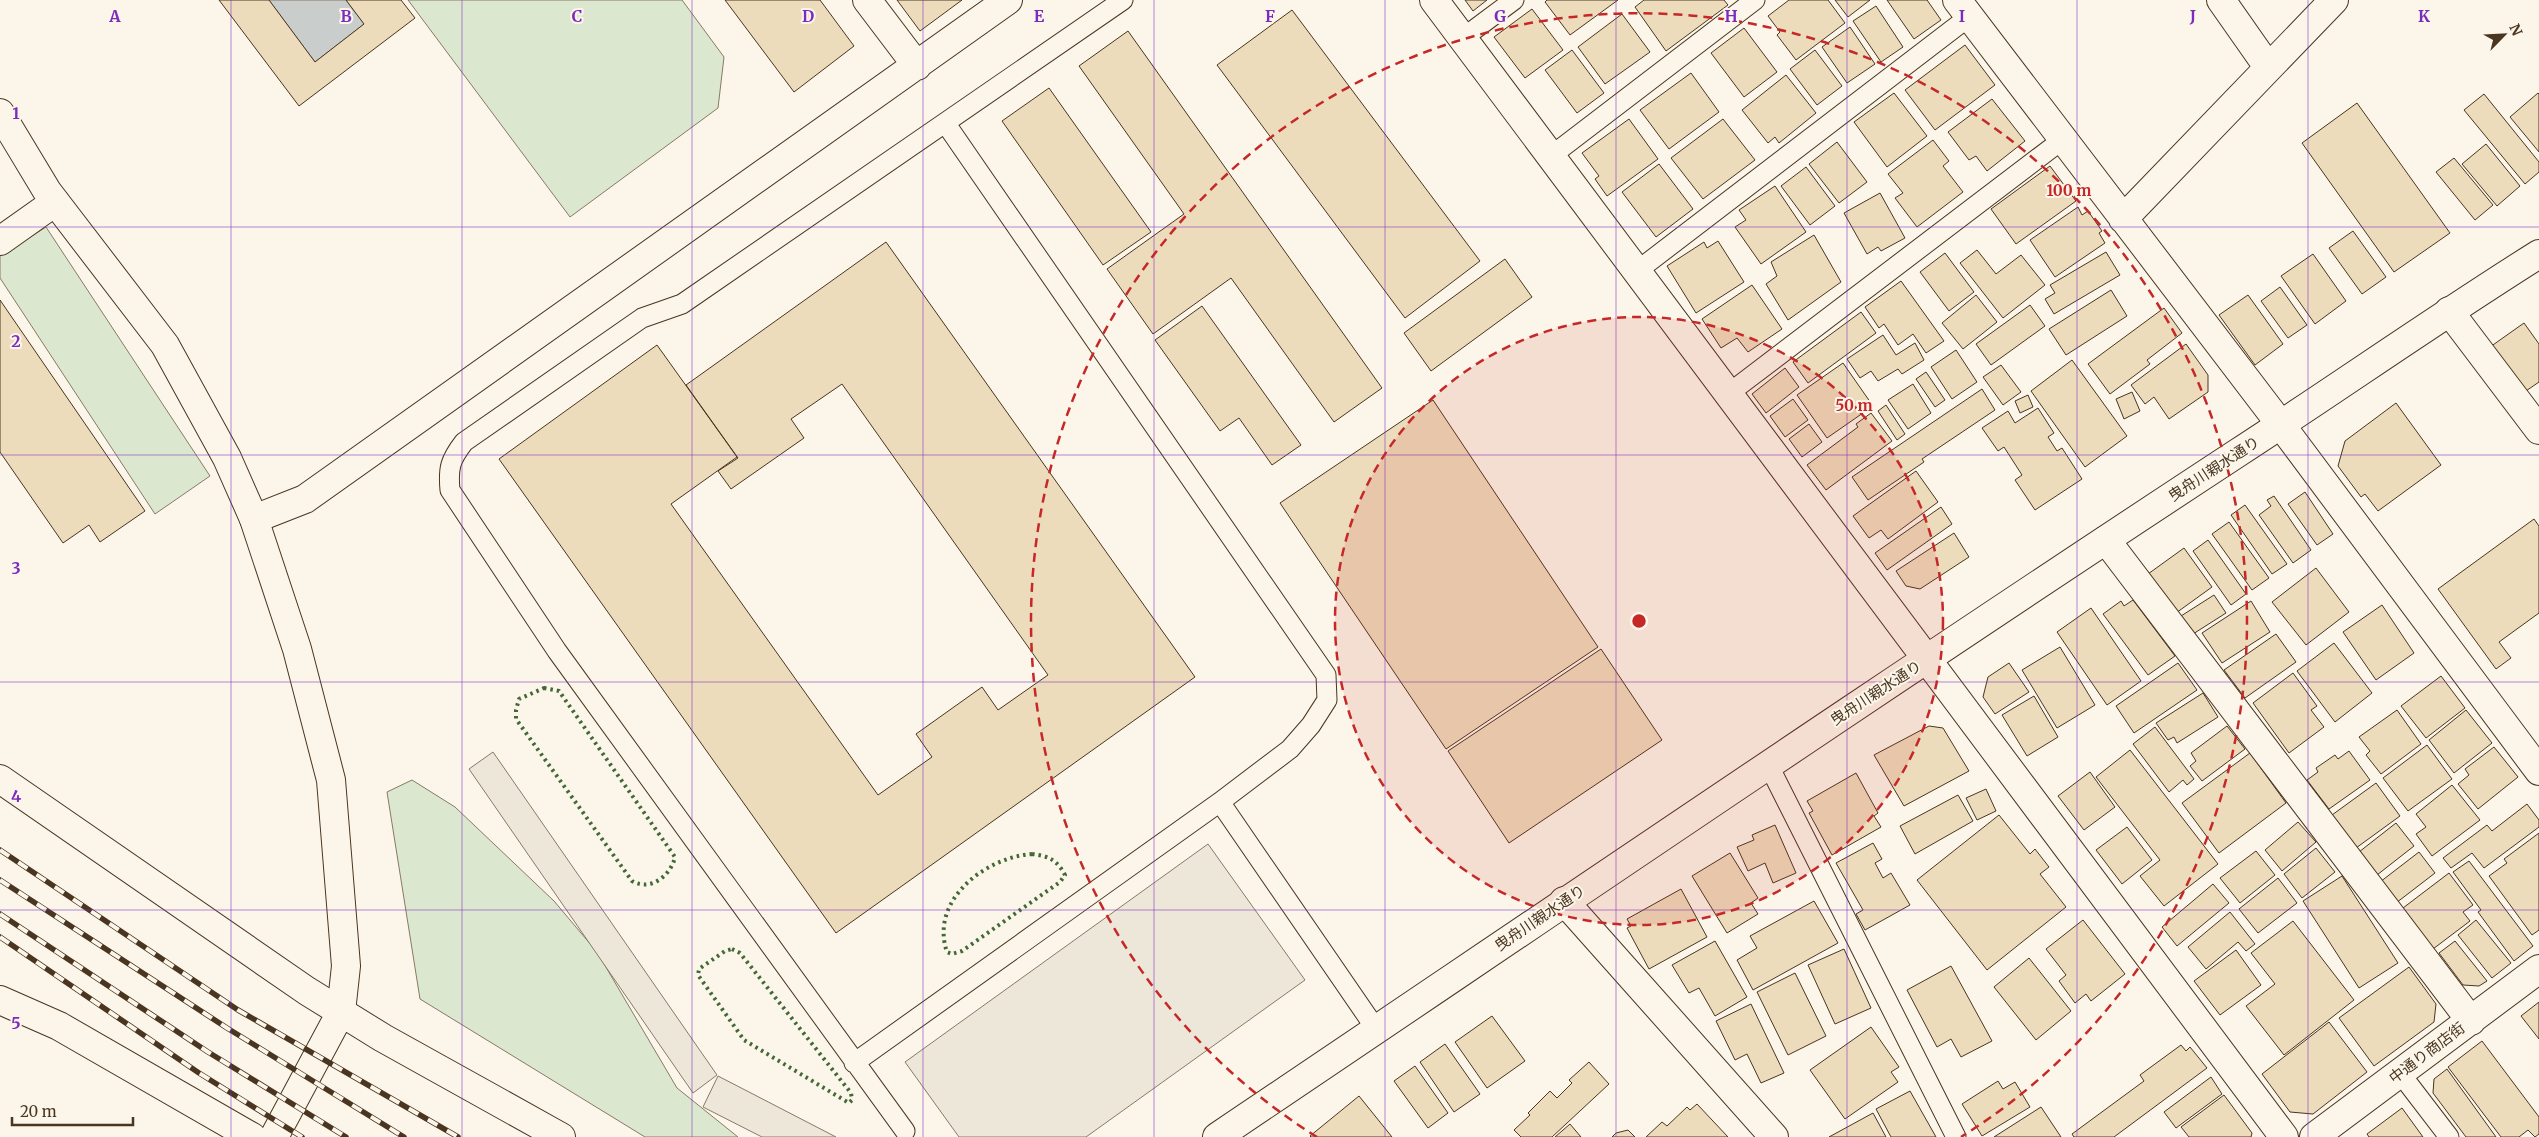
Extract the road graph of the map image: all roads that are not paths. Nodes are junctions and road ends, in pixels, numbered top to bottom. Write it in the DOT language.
graph roads {
  1 [pos="868,0"];
  2 [pos="1008,0"];
  3 [pos="1123,0"];
  4 [pos="1434,0"];
  5 [pos="1514,0"];
  6 [pos="1755,0"];
  7 [pos="2221,0"];
  8 [pos="2334,0"];
  9 [pos="1964,8"];
  10 [pos="1463,38"];
  11 [pos="917,66"];
  12 [pos="2268,67"];
  13 [pos="0,113"];
  14 [pos="946,124"];
  15 [pos="2062,140"];
  16 [pos="1551,156"];
  17 [pos="55,202"];
  18 [pos="2123,219"];
  19 [pos="0,241"];
  20 [pos="2539,254"];
  21 [pos="1636,271"];
  22 [pos="2449,311"];
  23 [pos="1728,394"];
  24 [pos="2281,425"];
  25 [pos="2539,430"];
  26 [pos="254,519"];
  27 [pos="2106,540"];
  28 [pos="1926,659"];
  29 [pos="1768,764"];
  30 [pos="2539,771"];
  31 [pos="0,780"];
  32 [pos="1220,802"];
  33 [pos="1564,901"];
  34 [pos="2539,969"];
  35 [pos="0,1000"];
  36 [pos="341,1012"];
  37 [pos="2471,1020"];
  38 [pos="1376,1029"];
  39 [pos="854,1063"];
  40 [pos="2400,1073"];
  41 [pos="905,1131"];
  42 [pos="1229,1134"];
  43 [pos="252,1137"];
  44 [pos="274,1137"];
  45 [pos="561,1137"];
  46 [pos="1774,1137"];
  47 [pos="1956,1137"];
  48 [pos="2284,1137"];
  49 [pos="2314,1137"];
  50 [pos="2449,1137"];
  1 -- 11 [label="street"];
  2 -- 11 [label="street"];
  3 -- 14 [label="lane"];
  4 -- 10 [label="street"];
  5 -- 10 [label="lane"];
  6 -- 16 [label="lane"];
  7 -- 12 [label="street"];
  8 -- 12 [label="street"];
  9 -- 15 [label="street"];
  9 -- 21 [label="lane"];
  10 -- 16 [label="street"];
  11 -- 26 [label="street"];
  12 -- 18 [label="street"];
  13 -- 17 [label="street"];
  14 -- 32 [label="lane"];
  14 -- 39 [label="lane"];
  15 -- 18 [label="street"];
  15 -- 23 [label="lane"];
  16 -- 21 [label="street"];
  17 -- 19 [label="street"];
  17 -- 26 [label="street"];
  18 -- 24 [label="street"];
  20 -- 22 [label="street, 曳舟川親水通り"];
  21 -- 23 [label="street"];
  22 -- 24 [label="street, 曳舟川親水通り"];
  22 -- 25 [label="street"];
  23 -- 28 [label="street"];
  24 -- 27 [label="street, 曳舟川親水通り"];
  24 -- 30 [label="street"];
  26 -- 36 [label="street"];
  27 -- 28 [label="street, 曳舟川親水通り"];
  27 -- 37 [label="street"];
  28 -- 29 [label="street, 曳舟川親水通り"];
  28 -- 48 [label="street"];
  29 -- 33 [label="street, 曳舟川親水通り"];
  29 -- 47 [label="lane"];
  31 -- 36 [label="street"];
  32 -- 38 [label="lane"];
  32 -- 39 [label="lane"];
  33 -- 38 [label="street, 曳舟川親水通り"];
  33 -- 46 [label="street"];
  34 -- 37 [label="street, 中通り商店街"];
  35 -- 43 [label="street"];
  36 -- 44 [label="street"];
  36 -- 45 [label="street"];
  37 -- 40 [label="street, 中通り商店街"];
  38 -- 42 [label="street, 曳舟川親水通り"];
  39 -- 41 [label="lane"];
  40 -- 49 [label="street, 中通り商店街"];
  40 -- 50 [label="lane"];
}
